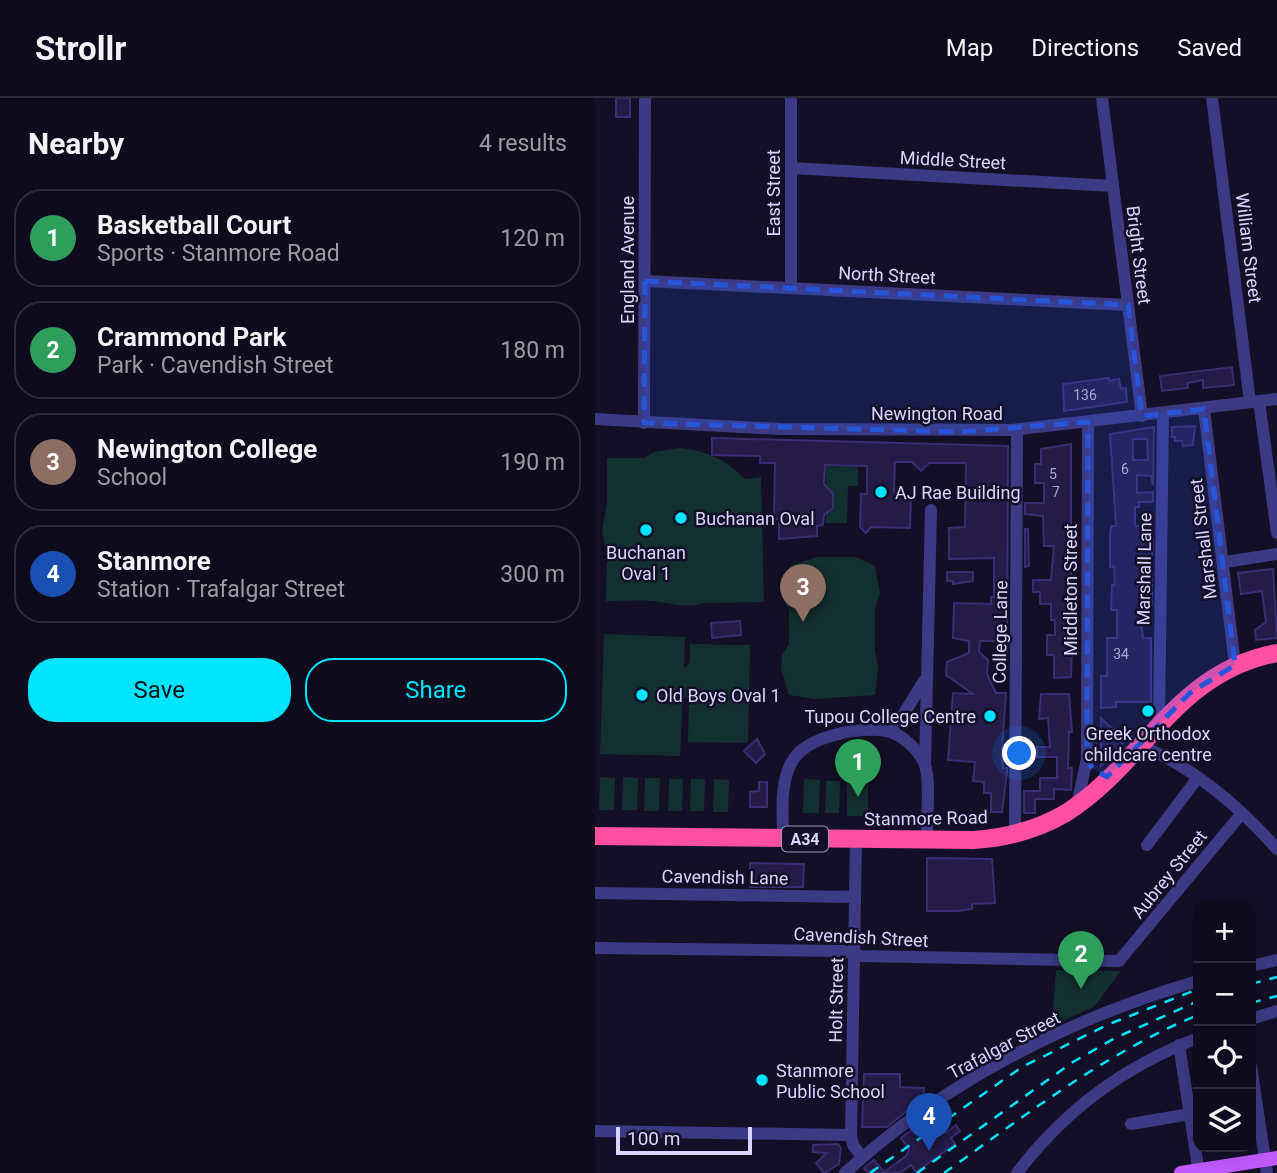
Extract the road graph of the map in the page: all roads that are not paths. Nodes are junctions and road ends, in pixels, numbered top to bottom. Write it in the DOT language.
graph roads {
  1 [pos="645,98"];
  2 [pos="791,98"];
  3 [pos="1102,98"];
  4 [pos="1212,98"];
  5 [pos="791,169"];
  6 [pos="1113,187"];
  7 [pos="645,281"];
  8 [pos="791,288"];
  9 [pos="1128,305"];
  10 [pos="1277,399"];
  11 [pos="1254,402"];
  12 [pos="1204,409"];
  13 [pos="1163,414"];
  14 [pos="1142,416"];
  15 [pos="595,419"];
  16 [pos="1088,422"];
  17 [pos="644,423"];
  18 [pos="1017,430"];
  19 [pos="930,510"];
  20 [pos="1277,533"];
  21 [pos="1277,554"];
  22 [pos="1224,562"];
  23 [pos="1277,653"];
  24 [pos="1235,665"];
  25 [pos="925,679"];
  26 [pos="888,731"];
  27 [pos="1150,734"];
  28 [pos="1087,759"];
  29 [pos="925,765"];
  30 [pos="1107,777"];
  31 [pos="1197,779"];
  32 [pos="1077,805"];
  33 [pos="1242,813"];
  34 [pos="1015,829"];
  35 [pos="595,836"];
  36 [pos="783,839"];
  37 [pos="856,839"];
  38 [pos="927,840"];
  39 [pos="1147,845"];
  40 [pos="1277,849"];
  41 [pos="595,893"];
  42 [pos="855,897"];
  43 [pos="595,948"];
  44 [pos="854,954"];
  45 [pos="1124,958"];
  46 [pos="1277,960"];
  47 [pos="1256,965"];
  48 [pos="1193,983"];
  49 [pos="1277,1011"];
  50 [pos="1256,1017"];
  51 [pos="1193,1040"];
  52 [pos="1179,1045"];
  53 [pos="1256,1089"];
  54 [pos="1190,1114"];
  55 [pos="1131,1124"];
  56 [pos="595,1131"];
  57 [pos="851,1135"];
  58 [pos="862,1157"];
  59 [pos="1270,1163"];
  60 [pos="1199,1172"];
  61 [pos="845,1173"];
  62 [pos="1017,1173"];
  63 [pos="1181,1173"];
  1 -- 7 [label="street, England Avenue"];
  2 -- 5 [label="street, East Street"];
  3 -- 6 [label="street, Bright Street"];
  4 -- 11 [label="street, William Street"];
  5 -- 6 [label="street, Middle Street"];
  5 -- 8 [label="street, East Street"];
  6 -- 9 [label="street, Bright Street"];
  7 -- 8 [label="street, North Street"];
  7 -- 17 [label="street, England Avenue"];
  8 -- 9 [label="street, North Street"];
  9 -- 14 [label="street, Bright Street"];
  10 -- 11 [label="street, Newington Road"];
  11 -- 12 [label="street, Newington Road"];
  11 -- 20 [label="street, William Street"];
  12 -- 13 [label="street, Newington Road"];
  12 -- 22 [label="street, Marshall Street"];
  13 -- 14 [label="street, Newington Road"];
  13 -- 27 [label="street, Marshall Lane"];
  14 -- 16 [label="street, Newington Road"];
  15 -- 17 [label="street, Newington Road"];
  16 -- 18 [label="street, Newington Road"];
  16 -- 28 [label="street, Middleton Street"];
  17 -- 18 [label="street, Newington Road"];
  18 -- 34 [label="street, College Lane"];
  19 -- 25 [label="street"];
  21 -- 22 [label="street"];
  22 -- 24 [label="street, Marshall Street"];
  23 -- 24 [label="highway, Stanmore Road / A34"];
  24 -- 27 [label="highway, Stanmore Road / A34"];
  25 -- 26 [label="street"];
  25 -- 29 [label="street"];
  26 -- 29 [label="street"];
  26 -- 36 [label="street"];
  27 -- 30 [label="highway, Stanmore Road / A34"];
  27 -- 31 [label="street"];
  28 -- 30 [label="street"];
  28 -- 32 [label="street, Middleton Street"];
  29 -- 38 [label="street"];
  30 -- 32 [label="highway, Stanmore Road / A34"];
  31 -- 33 [label="street"];
  31 -- 39 [label="street"];
  32 -- 34 [label="highway, Stanmore Road / A34"];
  33 -- 40 [label="street"];
  33 -- 45 [label="street, Aubrey Street"];
  34 -- 38 [label="highway, Stanmore Road / A34"];
  35 -- 36 [label="highway, Stanmore Road / A34"];
  36 -- 37 [label="highway, Stanmore Road / A34"];
  37 -- 38 [label="highway, Stanmore Road / A34"];
  37 -- 42 [label="street, Holt Street"];
  41 -- 42 [label="street, Cavendish Lane"];
  42 -- 44 [label="street, Holt Street"];
  43 -- 44 [label="street, Cavendish Street"];
  44 -- 45 [label="street, Cavendish Street"];
  44 -- 57 [label="street, Holt Street"];
  46 -- 47 [label="street"];
  48 -- 58 [label="street, Trafalgar Street"];
  49 -- 50 [label="street"];
  51 -- 52 [label="street"];
  52 -- 54 [label="street"];
  52 -- 62 [label="street"];
  53 -- 59 [label="street"];
  54 -- 55 [label="street"];
  54 -- 60 [label="street"];
  56 -- 57 [label="street"];
  57 -- 58 [label="street, Holt Street"];
  58 -- 61 [label="street, Trafalgar Street"];
  59 -- 60 [label="main road"];
  60 -- 63 [label="main road"];
}
